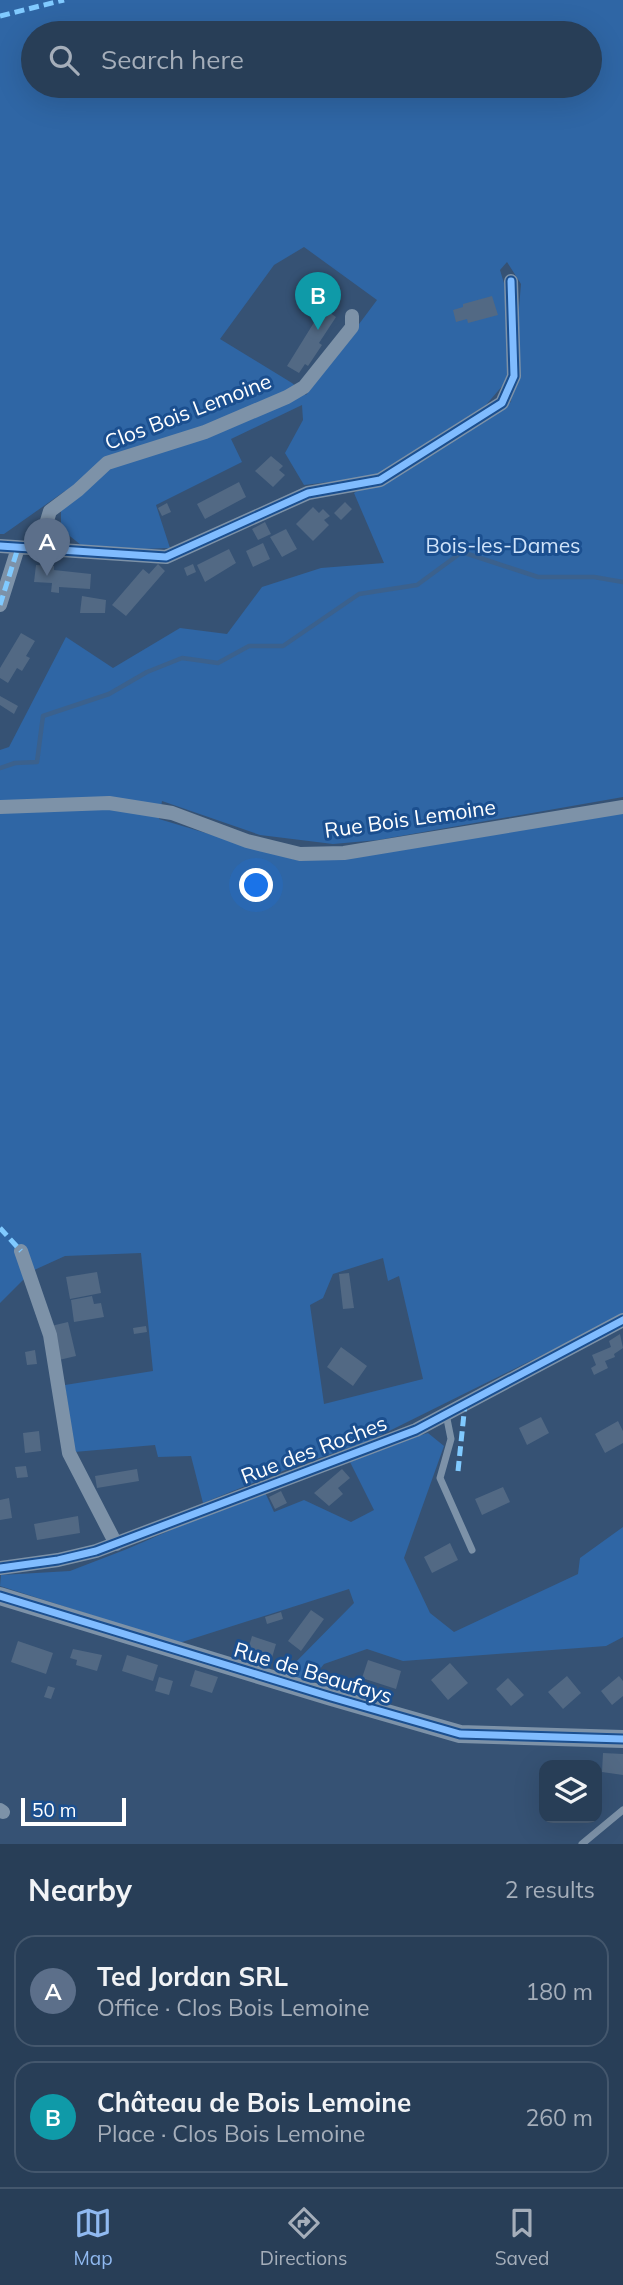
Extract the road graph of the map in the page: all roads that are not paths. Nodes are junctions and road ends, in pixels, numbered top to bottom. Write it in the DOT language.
graph roads {
  1 [pos="511,281"];
  2 [pos="352,316"];
  3 [pos="0,546"];
  4 [pos="39,547"];
  5 [pos="19,548"];
  6 [pos="0,605"];
  7 [pos="0,807"];
  8 [pos="623,807"];
  9 [pos="21,1251"];
  10 [pos="623,1320"];
  11 [pos="446,1414"];
  12 [pos="116,1544"];
  13 [pos="472,1550"];
  14 [pos="0,1567"];
  15 [pos="0,1596"];
  16 [pos="623,1739"];
  17 [pos="623,1810"];
  18 [pos="582,1844"];
  1 -- 4 [label="street"];
  2 -- 4 [label="street, Clos Bois Lemoine"];
  3 -- 5 [label="street"];
  4 -- 5 [label="street"];
  5 -- 6 [label="street"];
  7 -- 8 [label="street, Rue Bois Lemoine"];
  9 -- 12 [label="street"];
  10 -- 11 [label="street, Rue des Roches"];
  11 -- 12 [label="street, Rue des Roches"];
  11 -- 13 [label="lane"];
  12 -- 14 [label="street, Rue des Roches"];
  15 -- 16 [label="street, Rue de Beaufays"];
  17 -- 18 [label="lane"];
}
